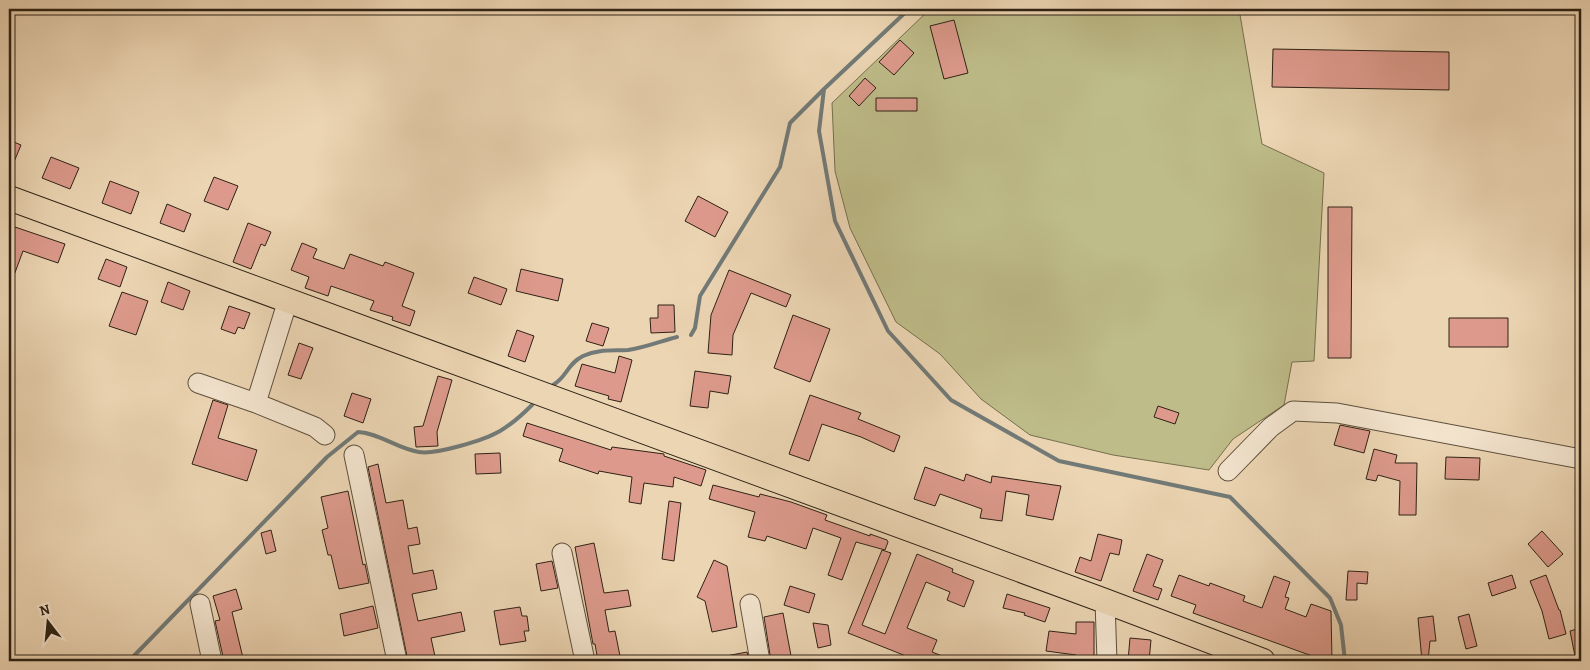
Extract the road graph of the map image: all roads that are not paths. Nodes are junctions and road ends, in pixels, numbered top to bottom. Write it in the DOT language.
graph roads {
  1 [pos="9,198"];
  2 [pos="288,300"];
  3 [pos="198,383"];
  4 [pos="256,404"];
  5 [pos="325,435"];
  6 [pos="354,455"];
  7 [pos="1581,459"];
  8 [pos="1228,471"];
  9 [pos="562,553"];
  10 [pos="1105,601"];
  11 [pos="200,604"];
  12 [pos="750,604"];
  13 [pos="212,661"];
  14 [pos="397,661"];
  15 [pos="585,661"];
  16 [pos="760,661"];
  17 [pos="1107,661"];
  18 [pos="1263,661"];
  1 -- 2 [label="main road"];
  2 -- 4 [label="street"];
  2 -- 10 [label="main road"];
  3 -- 4 [label="street"];
  4 -- 5 [label="street"];
  6 -- 14 [label="street"];
  7 -- 8 [label="street"];
  9 -- 15 [label="street"];
  10 -- 17 [label="street"];
  10 -- 18 [label="main road"];
  11 -- 13 [label="street"];
  12 -- 16 [label="street"];
}
